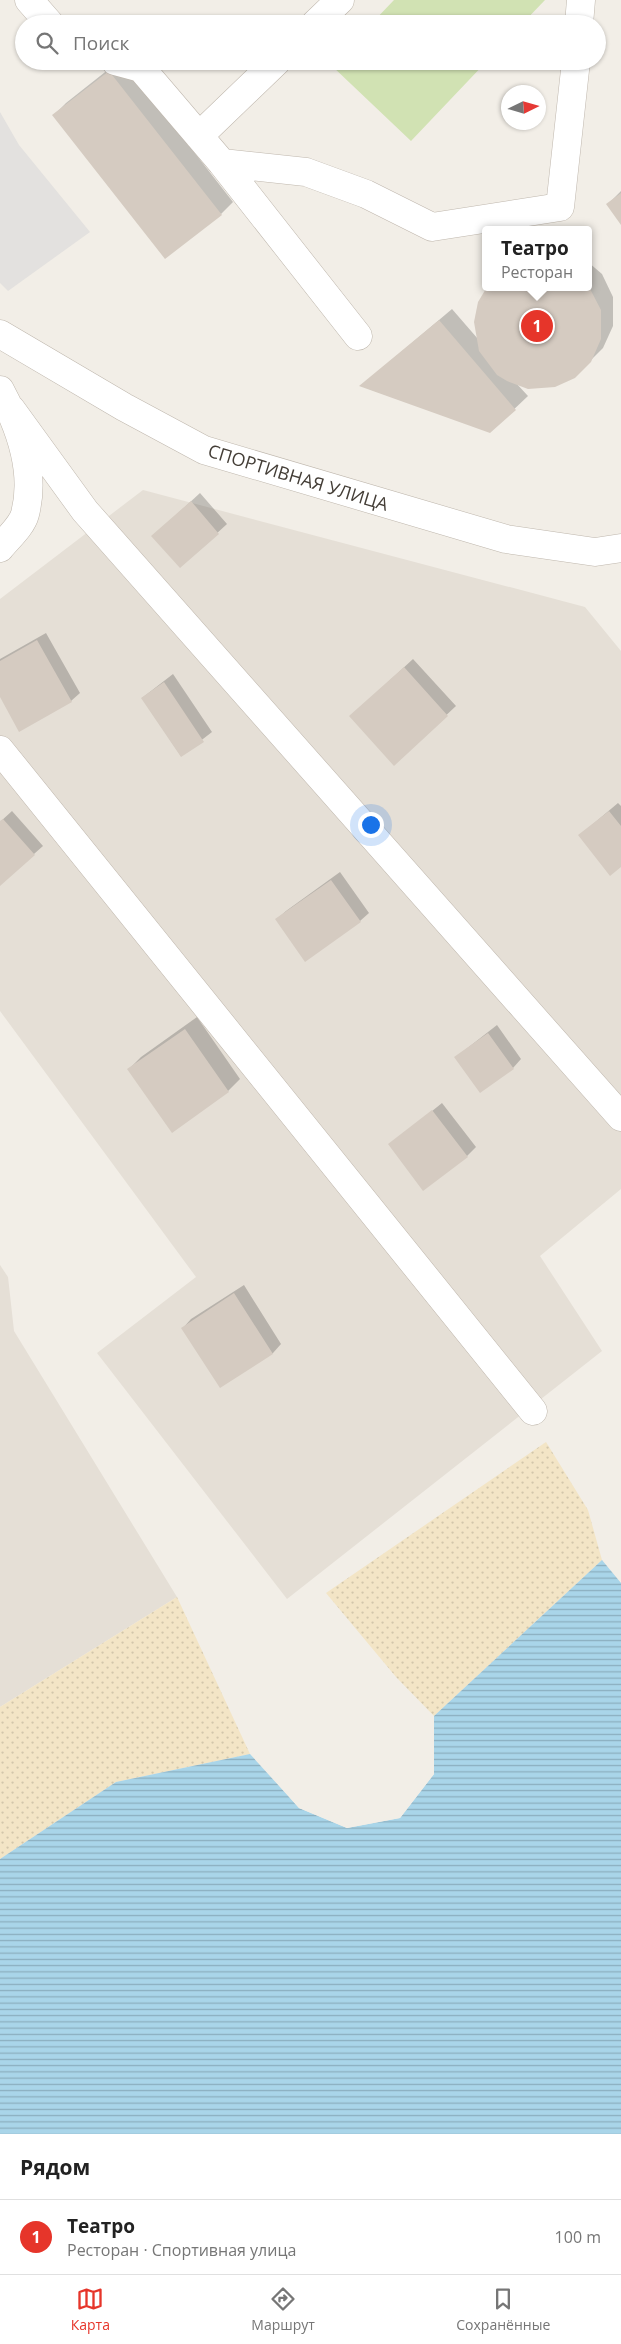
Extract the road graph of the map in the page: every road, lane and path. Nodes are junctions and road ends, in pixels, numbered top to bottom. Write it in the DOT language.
graph roads {
  1 [pos="29,0"];
  2 [pos="340,0"];
  3 [pos="581,0"];
  4 [pos="42,15"];
  5 [pos="324,15"];
  6 [pos="580,15"];
  7 [pos="143,70"];
  8 [pos="268,70"];
  9 [pos="575,70"];
  10 [pos="199,136"];
  11 [pos="222,163"];
  12 [pos="0,334"];
  13 [pos="358,336"];
  14 [pos="5,399"];
  15 [pos="0,548"];
  16 [pos="621,548"];
  17 [pos="0,750"];
  18 [pos="621,1117"];
  19 [pos="533,1411"];
  1 -- 4 [label="street"];
  2 -- 5 [label="street"];
  3 -- 6 [label="street"];
  7 -- 10 [label="street"];
  8 -- 10 [label="street"];
  9 -- 11 [label="street"];
  10 -- 11 [label="street"];
  11 -- 13 [label="street"];
  12 -- 16 [label="street, СПОРТИВНАЯ УЛИЦА"];
  14 -- 15 [label="street"];
  14 -- 18 [label="street"];
  17 -- 19 [label="street"];
}
